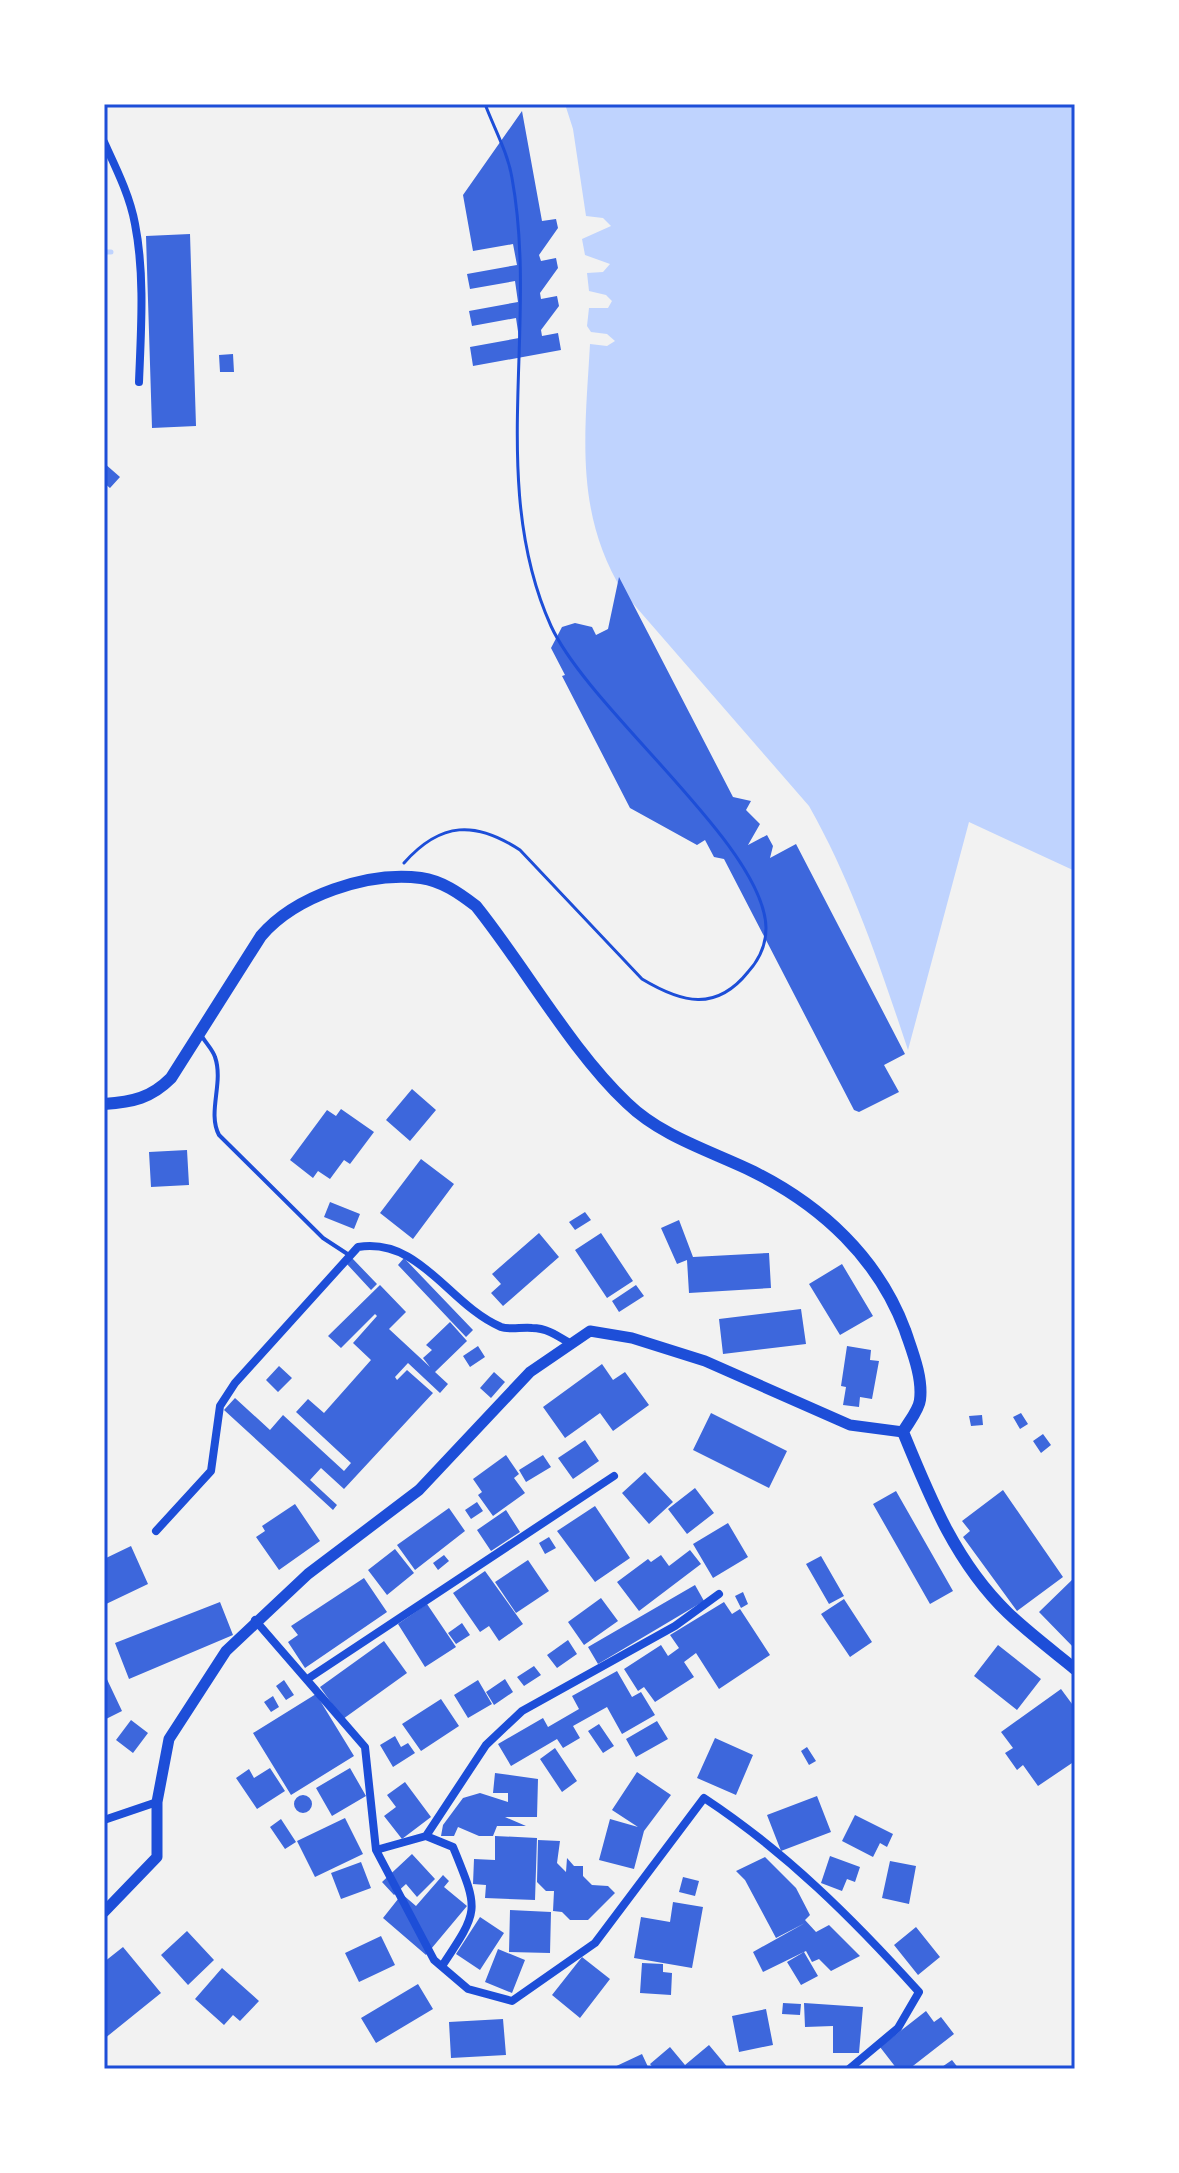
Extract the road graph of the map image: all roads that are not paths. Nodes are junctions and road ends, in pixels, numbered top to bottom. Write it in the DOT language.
graph roads {
  1 [pos="104,142"];
  2 [pos="139,382"];
  3 [pos="200,1033"];
  4 [pos="104,1104"];
  5 [pos="351,1256"];
  6 [pos="571,1344"];
  7 [pos="903,1432"];
  8 [pos="614,1476"];
  9 [pos="156,1531"];
  10 [pos="719,1594"];
  11 [pos="255,1620"];
  12 [pos="1075,1669"];
  13 [pos="309,1678"];
  14 [pos="157,1802"];
  15 [pos="104,1820"];
  16 [pos="426,1836"];
  17 [pos="376,1850"];
  18 [pos="104,1912"];
  19 [pos="442,1966"];
  20 [pos="849,2069"];
  1 -- 2 [label="street"];
  3 -- 4 [label="main road"];
  3 -- 5 [label="lane"];
  3 -- 7 [label="main road"];
  5 -- 6 [label="street"];
  5 -- 9 [label="street"];
  6 -- 7 [label="street"];
  6 -- 11 [label="street"];
  7 -- 12 [label="main road"];
  8 -- 13 [label="street"];
  10 -- 16 [label="street"];
  11 -- 13 [label="street"];
  11 -- 14 [label="street"];
  13 -- 17 [label="street"];
  14 -- 15 [label="street"];
  14 -- 18 [label="street"];
  16 -- 17 [label="street"];
  16 -- 19 [label="street"];
  17 -- 19 [label="street"];
  19 -- 20 [label="street"];
}
